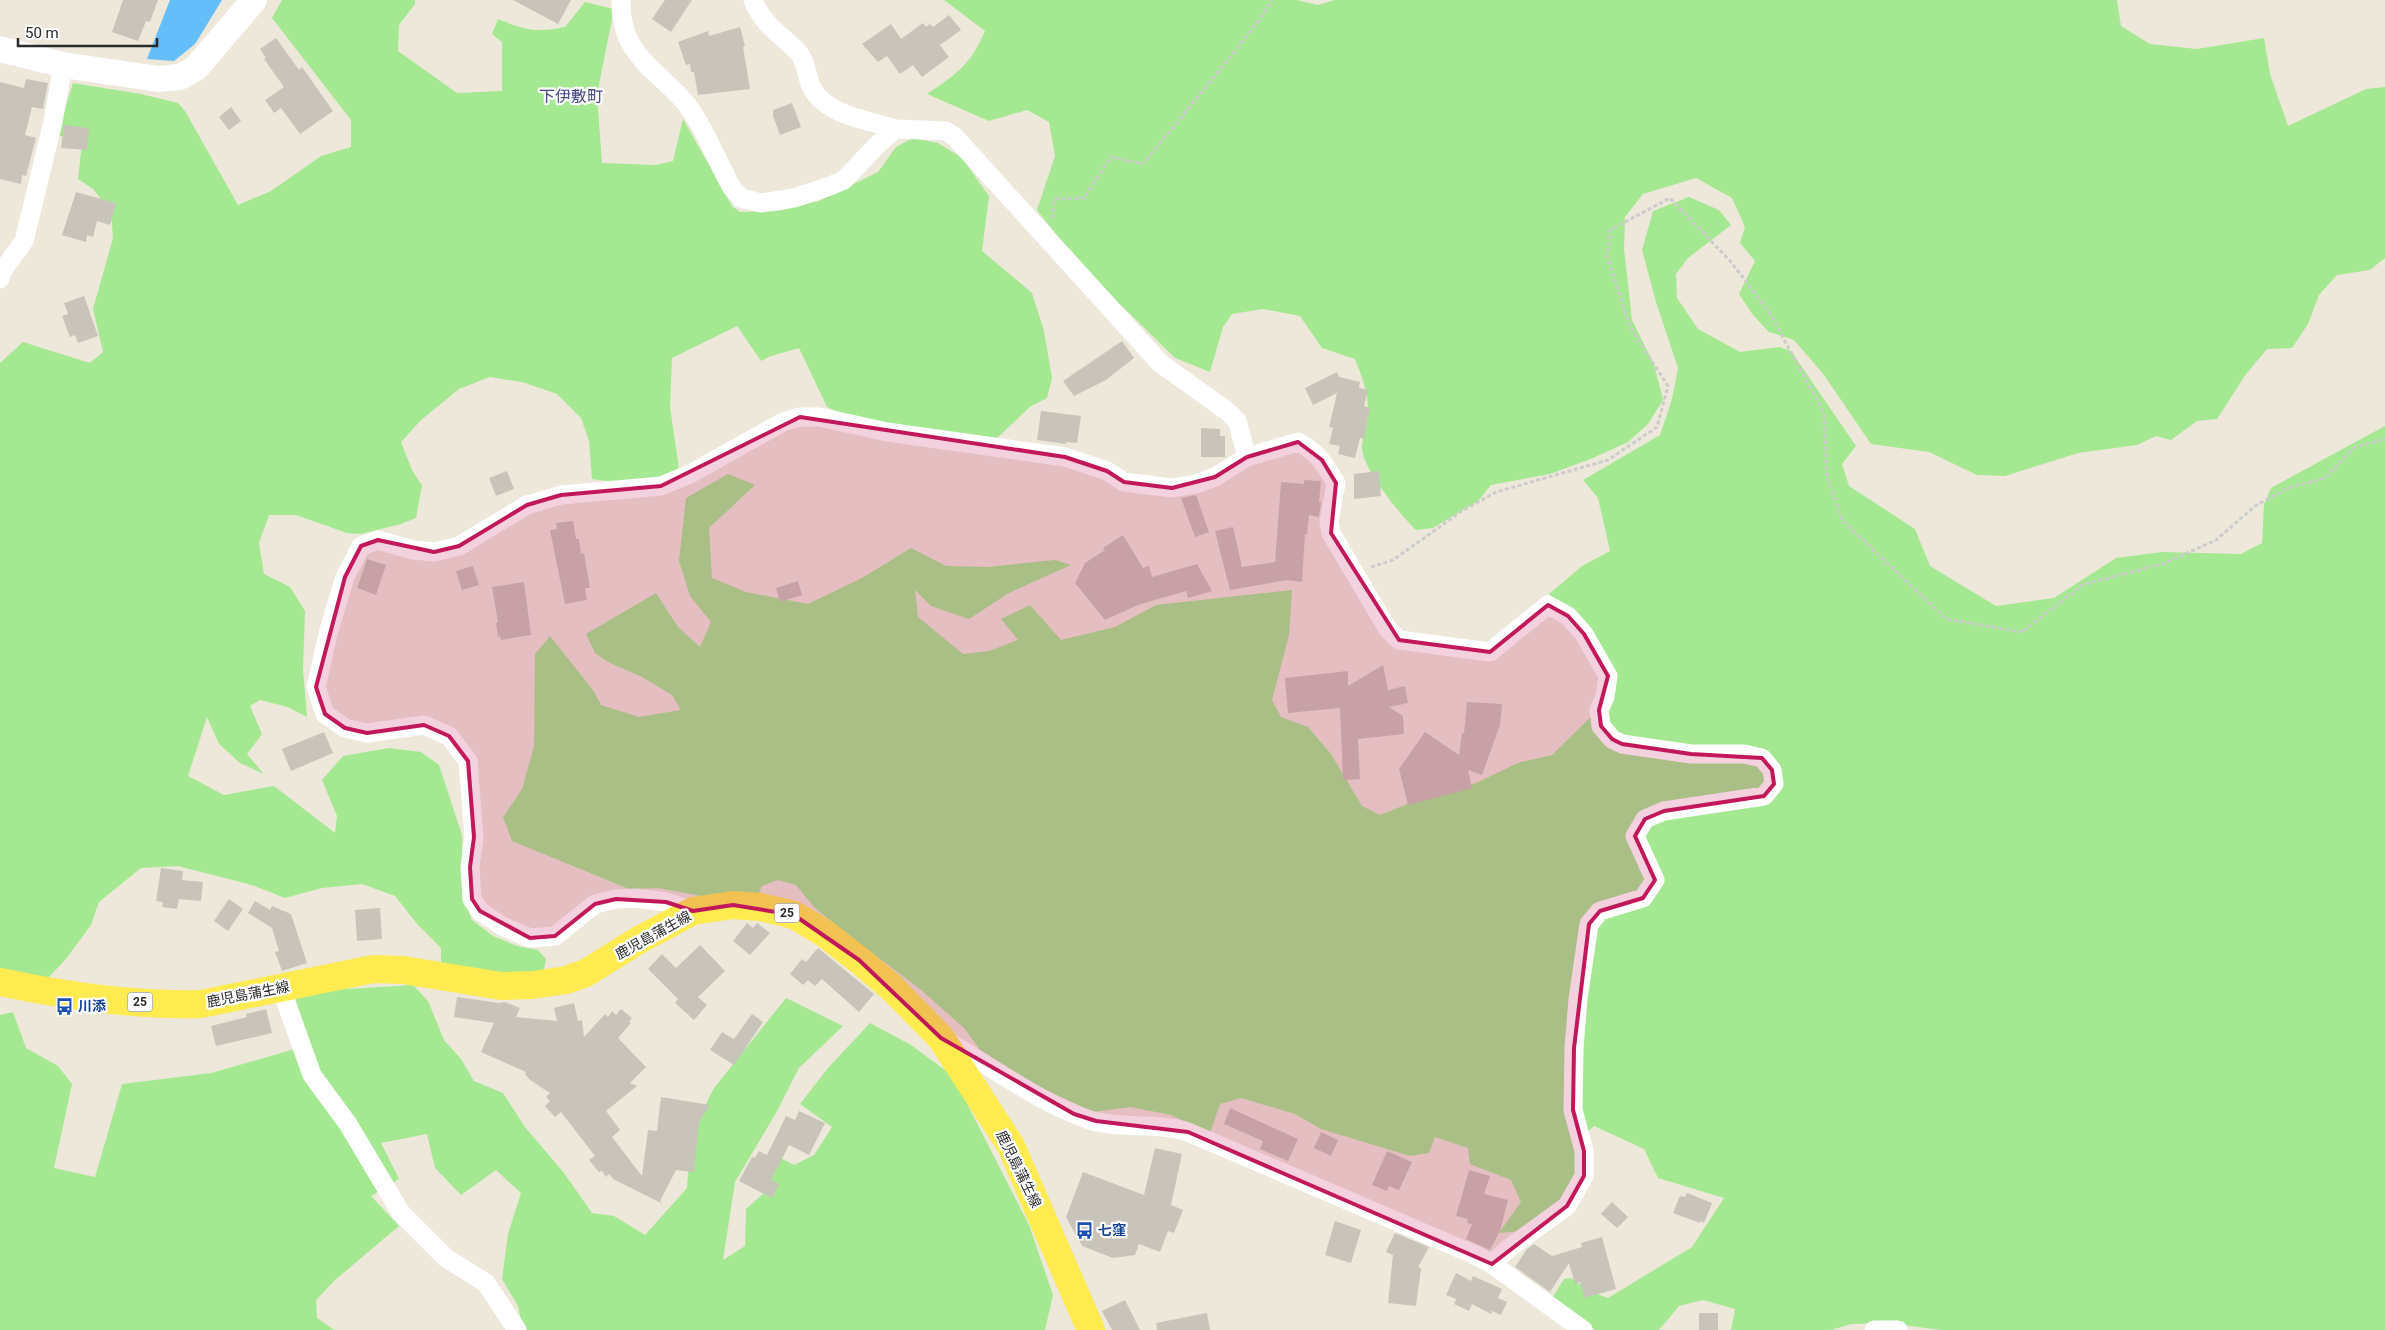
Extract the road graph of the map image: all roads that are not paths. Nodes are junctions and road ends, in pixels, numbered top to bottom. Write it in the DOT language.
graph roads {
  1 [pos="254,0"];
  2 [pos="621,0"];
  3 [pos="753,0"];
  4 [pos="0,49"];
  5 [pos="63,65"];
  6 [pos="896,129"];
  7 [pos="0,279"];
  8 [pos="1247,457"];
  9 [pos="693,911"];
  10 [pos="0,982"];
  11 [pos="281,988"];
  12 [pos="941,1038"];
  13 [pos="1492,1264"];
  14 [pos="516,1330"];
  15 [pos="1091,1330"];
  16 [pos="1583,1330"];
  17 [pos="1874,1330"];
  18 [pos="1898,1330"];
  1 -- 5 [label="street"];
  2 -- 6 [label="street"];
  3 -- 6 [label="street"];
  4 -- 5 [label="street"];
  5 -- 7 [label="street"];
  6 -- 8 [label="street"];
  8 -- 9 [label="street"];
  8 -- 13 [label="street"];
  9 -- 11 [label="main road, 鹿児島蒲生線 / 25"];
  9 -- 12 [label="main road, 鹿児島蒲生線 / 25"];
  10 -- 11 [label="main road, 鹿児島蒲生線 / 25"];
  11 -- 14 [label="street"];
  12 -- 13 [label="street"];
  12 -- 15 [label="main road, 鹿児島蒲生線 / 25"];
  13 -- 16 [label="street"];
  17 -- 18 [label="street"];
}
